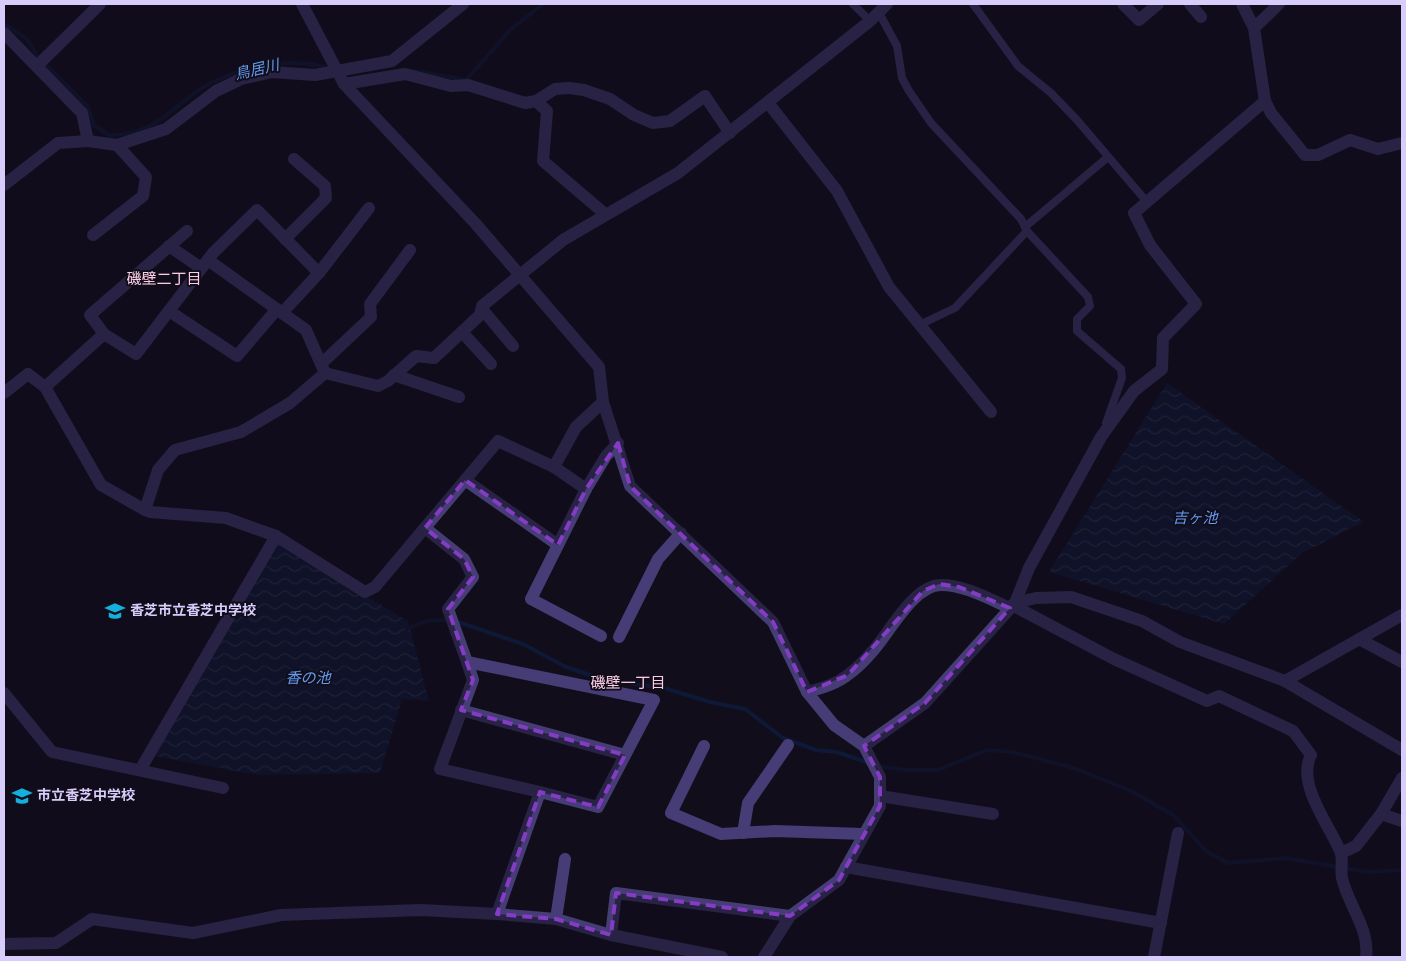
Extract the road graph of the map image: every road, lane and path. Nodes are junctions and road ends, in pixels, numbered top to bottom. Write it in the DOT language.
graph roads {
  1 [pos="100,4"];
  2 [pos="302,4"];
  3 [pos="463,4"];
  4 [pos="853,4"];
  5 [pos="973,4"];
  6 [pos="1123,4"];
  7 [pos="1158,4"];
  8 [pos="1190,4"];
  9 [pos="1242,4"];
  10 [pos="1279,4"];
  11 [pos="878,12"];
  12 [pos="1200,17"];
  13 [pos="1254,28"];
  14 [pos="4,33"];
  15 [pos="37,66"];
  16 [pos="336,70"];
  17 [pos="344,84"];
  18 [pos="536,101"];
  19 [pos="1265,101"];
  20 [pos="769,104"];
  21 [pos="730,133"];
  22 [pos="88,141"];
  23 [pos="1402,143"];
  24 [pos="117,145"];
  25 [pos="1108,157"];
  26 [pos="294,158"];
  27 [pos="4,185"];
  28 [pos="1147,202"];
  29 [pos="369,208"];
  30 [pos="605,214"];
  31 [pos="1026,229"];
  32 [pos="187,231"];
  33 [pos="93,235"];
  34 [pos="285,239"];
  35 [pos="170,246"];
  36 [pos="410,250"];
  37 [pos="204,264"];
  38 [pos="319,273"];
  39 [pos="519,275"];
  40 [pos="482,309"];
  41 [pos="169,311"];
  42 [pos="280,311"];
  43 [pos="920,325"];
  44 [pos="462,332"];
  45 [pos="104,334"];
  46 [pos="513,346"];
  47 [pos="491,364"];
  48 [pos="323,368"];
  49 [pos="394,375"];
  50 [pos="45,387"];
  51 [pos="4,393"];
  52 [pos="459,397"];
  53 [pos="603,402"];
  54 [pos="991,412"];
  55 [pos="1101,437"];
  56 [pos="618,444"];
  57 [pos="554,467"];
  58 [pos="465,480"];
  59 [pos="586,489"];
  60 [pos="145,510"];
  61 [pos="425,528"];
  62 [pos="681,533"];
  63 [pos="276,536"];
  64 [pos="558,545"];
  65 [pos="1012,605"];
  66 [pos="1402,615"];
  67 [pos="601,636"];
  68 [pos="619,636"];
  69 [pos="1359,639"];
  70 [pos="466,662"];
  71 [pos="1402,662"];
  72 [pos="1285,681"];
  73 [pos="807,692"];
  74 [pos="4,693"];
  75 [pos="462,710"];
  76 [pos="788,745"];
  77 [pos="704,746"];
  78 [pos="864,746"];
  79 [pos="1402,750"];
  80 [pos="625,755"];
  81 [pos="140,770"];
  82 [pos="1402,778"];
  83 [pos="223,788"];
  84 [pos="540,792"];
  85 [pos="880,796"];
  86 [pos="992,814"];
  87 [pos="1382,814"];
  88 [pos="1402,821"];
  89 [pos="743,833"];
  90 [pos="1178,833"];
  91 [pos="863,834"];
  92 [pos="1341,853"];
  93 [pos="565,859"];
  94 [pos="846,867"];
  95 [pos="497,914"];
  96 [pos="790,916"];
  97 [pos="556,919"];
  98 [pos="1161,923"];
  99 [pos="611,935"];
  100 [pos="4,944"];
  101 [pos="722,957"];
  102 [pos="764,957"];
  103 [pos="1154,957"];
  104 [pos="1366,957"];
  1 -- 15 [label="street"];
  2 -- 16 [label="street"];
  3 -- 16 [label="street"];
  4 -- 11 [label="lane"];
  5 -- 25 [label="lane"];
  6 -- 7 [label="street"];
  8 -- 12 [label="street"];
  9 -- 13 [label="street"];
  10 -- 13 [label="street"];
  11 -- 20 [label="street"];
  11 -- 31 [label="lane"];
  13 -- 19 [label="street"];
  14 -- 15 [label="street"];
  15 -- 22 [label="street"];
  16 -- 17 [label="street"];
  16 -- 24 [label="street"];
  17 -- 18 [label="street"];
  17 -- 39 [label="street"];
  18 -- 21 [label="street"];
  18 -- 30 [label="street"];
  19 -- 23 [label="street"];
  19 -- 28 [label="street"];
  20 -- 21 [label="street"];
  20 -- 43 [label="street"];
  21 -- 30 [label="street"];
  22 -- 24 [label="street"];
  22 -- 27 [label="street"];
  24 -- 33 [label="street"];
  25 -- 28 [label="lane"];
  25 -- 31 [label="lane"];
  26 -- 34 [label="street"];
  28 -- 55 [label="street"];
  29 -- 38 [label="street"];
  30 -- 39 [label="street"];
  31 -- 43 [label="lane"];
  31 -- 55 [label="lane"];
  32 -- 35 [label="street"];
  34 -- 37 [label="street"];
  34 -- 38 [label="street"];
  35 -- 37 [label="street"];
  35 -- 45 [label="street"];
  36 -- 48 [label="street"];
  37 -- 41 [label="street"];
  37 -- 42 [label="street"];
  38 -- 42 [label="street"];
  39 -- 40 [label="street"];
  39 -- 53 [label="street"];
  40 -- 44 [label="street"];
  40 -- 46 [label="street"];
  41 -- 42 [label="street"];
  41 -- 45 [label="street"];
  42 -- 48 [label="street"];
  43 -- 54 [label="street"];
  44 -- 47 [label="street"];
  44 -- 49 [label="street"];
  45 -- 50 [label="street"];
  48 -- 49 [label="street"];
  48 -- 60 [label="street"];
  49 -- 52 [label="street"];
  50 -- 51 [label="street"];
  50 -- 60 [label="street"];
  53 -- 56 [label="street"];
  53 -- 57 [label="street"];
  55 -- 65 [label="street"];
  56 -- 59 [label="street"];
  56 -- 62 [label="street"];
  57 -- 58 [label="street"];
  57 -- 59 [label="street"];
  58 -- 61 [label="street"];
  58 -- 64 [label="street"];
  59 -- 64 [label="street"];
  60 -- 63 [label="street"];
  61 -- 63 [label="street"];
  61 -- 70 [label="street"];
  62 -- 68 [label="street"];
  62 -- 73 [label="street"];
  63 -- 81 [label="street"];
  64 -- 67 [label="street"];
  65 -- 72 [label="street"];
  65 -- 73 [label="street"];
  65 -- 78 [label="street"];
  65 -- 92 [label="street"];
  66 -- 69 [label="street"];
  69 -- 71 [label="street"];
  69 -- 72 [label="street"];
  70 -- 75 [label="street"];
  70 -- 80 [label="street"];
  72 -- 79 [label="street"];
  73 -- 78 [label="street"];
  74 -- 81 [label="street"];
  75 -- 80 [label="street"];
  75 -- 84 [label="street"];
  76 -- 89 [label="street"];
  77 -- 89 [label="street"];
  78 -- 85 [label="street"];
  80 -- 84 [label="street"];
  81 -- 83 [label="street"];
  82 -- 87 [label="street"];
  84 -- 95 [label="street"];
  85 -- 86 [label="street"];
  85 -- 91 [label="street"];
  87 -- 88 [label="street"];
  87 -- 92 [label="street"];
  89 -- 91 [label="street"];
  90 -- 98 [label="street"];
  91 -- 94 [label="street"];
  92 -- 104 [label="street"];
  93 -- 97 [label="street"];
  94 -- 96 [label="street"];
  94 -- 98 [label="street"];
  95 -- 97 [label="street"];
  95 -- 100 [label="street"];
  96 -- 99 [label="street"];
  96 -- 102 [label="street"];
  97 -- 99 [label="street"];
  98 -- 103 [label="street"];
  99 -- 101 [label="street"];
}
